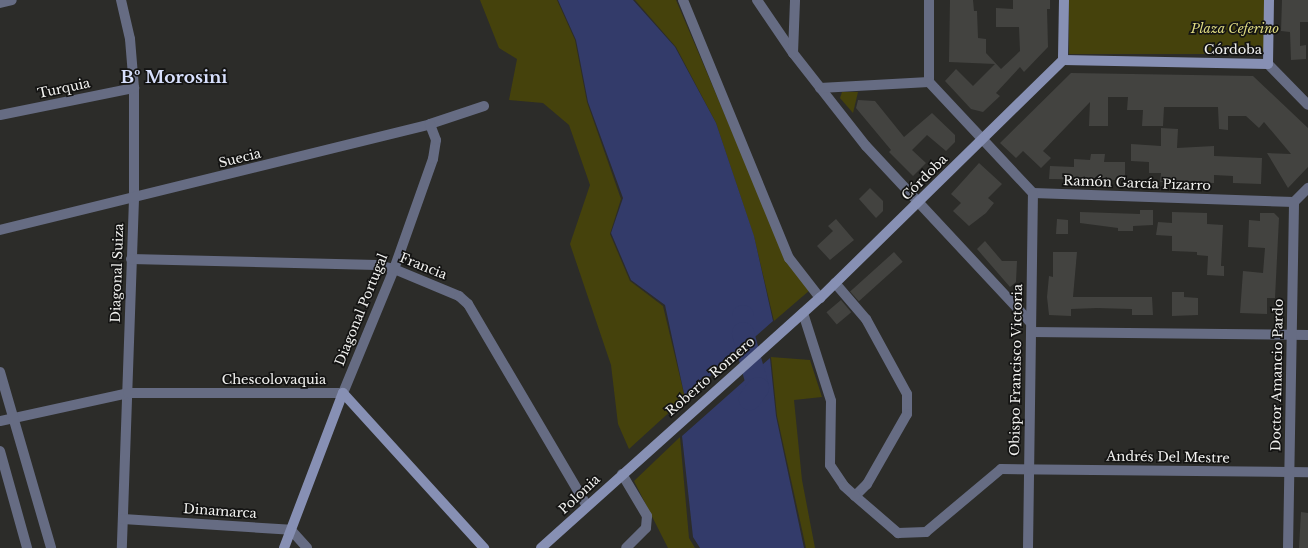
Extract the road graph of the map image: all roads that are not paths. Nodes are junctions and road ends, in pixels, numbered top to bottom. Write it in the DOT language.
graph roads {
  1 [pos="12,0"];
  2 [pos="121,0"];
  3 [pos="683,0"];
  4 [pos="757,0"];
  5 [pos="795,0"];
  6 [pos="930,0"];
  7 [pos="1064,0"];
  8 [pos="1269,0"];
  9 [pos="0,3"];
  10 [pos="793,53"];
  11 [pos="1062,60"];
  12 [pos="1268,64"];
  13 [pos="929,82"];
  14 [pos="134,88"];
  15 [pos="820,88"];
  16 [pos="1308,105"];
  17 [pos="484,106"];
  18 [pos="0,115"];
  19 [pos="430,124"];
  20 [pos="982,140"];
  21 [pos="1308,188"];
  22 [pos="1033,193"];
  23 [pos="134,199"];
  24 [pos="1294,202"];
  25 [pos="917,204"];
  26 [pos="0,230"];
  27 [pos="131,259"];
  28 [pos="394,269"];
  29 [pos="835,283"];
  30 [pos="820,298"];
  31 [pos="804,313"];
  32 [pos="1031,328"];
  33 [pos="1292,335"];
  34 [pos="1308,335"];
  35 [pos="0,372"];
  36 [pos="128,393"];
  37 [pos="342,393"];
  38 [pos="12,418"];
  39 [pos="0,422"];
  40 [pos="0,451"];
  41 [pos="636,460"];
  42 [pos="1028,469"];
  43 [pos="1289,472"];
  44 [pos="1308,472"];
  45 [pos="622,474"];
  46 [pos="855,496"];
  47 [pos="587,506"];
  48 [pos="123,519"];
  49 [pos="291,530"];
  50 [pos="27,548"];
  51 [pos="51,548"];
  52 [pos="122,548"];
  53 [pos="284,548"];
  54 [pos="307,548"];
  55 [pos="484,548"];
  56 [pos="541,548"];
  57 [pos="626,548"];
  58 [pos="1028,548"];
  59 [pos="1288,548"];
  1 -- 9 [label="street"];
  2 -- 14 [label="street, Diagonal Suiza"];
  3 -- 30 [label="street"];
  4 -- 10 [label="street"];
  5 -- 10 [label="street"];
  6 -- 13 [label="street"];
  7 -- 11 [label="main road"];
  8 -- 12 [label="main road, Córdoba"];
  10 -- 15 [label="street"];
  11 -- 12 [label="main road, Córdoba"];
  11 -- 20 [label="main road, Córdoba"];
  12 -- 16 [label="street"];
  13 -- 15 [label="street"];
  13 -- 20 [label="street"];
  14 -- 18 [label="street, Turquia"];
  14 -- 23 [label="street, Diagonal Suiza"];
  15 -- 25 [label="street"];
  17 -- 19 [label="street, Suecia"];
  19 -- 23 [label="street, Suecia"];
  19 -- 28 [label="street, Diagonal Portugal"];
  20 -- 22 [label="street"];
  20 -- 25 [label="main road, Córdoba"];
  21 -- 24 [label="street"];
  22 -- 24 [label="street, Ramón García Pizarro"];
  22 -- 32 [label="street, Obispo Francisco Victoria"];
  23 -- 26 [label="street, Suecia"];
  23 -- 27 [label="street, Diagonal Suiza"];
  24 -- 33 [label="street, Doctor Amancio Pardo"];
  25 -- 29 [label="main road, Córdoba"];
  25 -- 32 [label="street"];
  27 -- 28 [label="street, Francia"];
  27 -- 36 [label="street, Diagonal Suiza"];
  28 -- 37 [label="street, Diagonal Portugal"];
  28 -- 47 [label="street, Francia"];
  29 -- 30 [label="main road, Córdoba"];
  29 -- 46 [label="street"];
  30 -- 31 [label="main road, Córdoba"];
  31 -- 41 [label="main road, Roberto Romero"];
  31 -- 46 [label="street"];
  32 -- 33 [label="street"];
  32 -- 42 [label="street, Obispo Francisco Victoria"];
  33 -- 34 [label="street"];
  33 -- 43 [label="street, Doctor Amancio Pardo"];
  35 -- 38 [label="street"];
  36 -- 37 [label="street, Chescolovaquia"];
  36 -- 38 [label="street, Chescolovaquia"];
  36 -- 48 [label="street, Diagonal Suiza"];
  37 -- 49 [label="main road, Diagonal Portugal"];
  37 -- 55 [label="main road, Chescolovaquia"];
  38 -- 39 [label="street, Chescolovaquia"];
  38 -- 51 [label="street"];
  40 -- 50 [label="street"];
  41 -- 45 [label="main road, Polonia"];
  42 -- 43 [label="street, Andrés Del Mestre"];
  42 -- 46 [label="street, Andrés Del Mestre"];
  42 -- 58 [label="street, Obispo Francisco Victoria"];
  43 -- 44 [label="street, Andrés Del Mestre"];
  43 -- 59 [label="street, Doctor Amancio Pardo"];
  45 -- 47 [label="main road, Polonia"];
  45 -- 57 [label="street"];
  47 -- 56 [label="main road, Polonia"];
  48 -- 49 [label="street, Dinamarca"];
  48 -- 52 [label="street, Diagonal Suiza"];
  49 -- 53 [label="main road, Diagonal Portugal"];
  49 -- 54 [label="street"];
}
